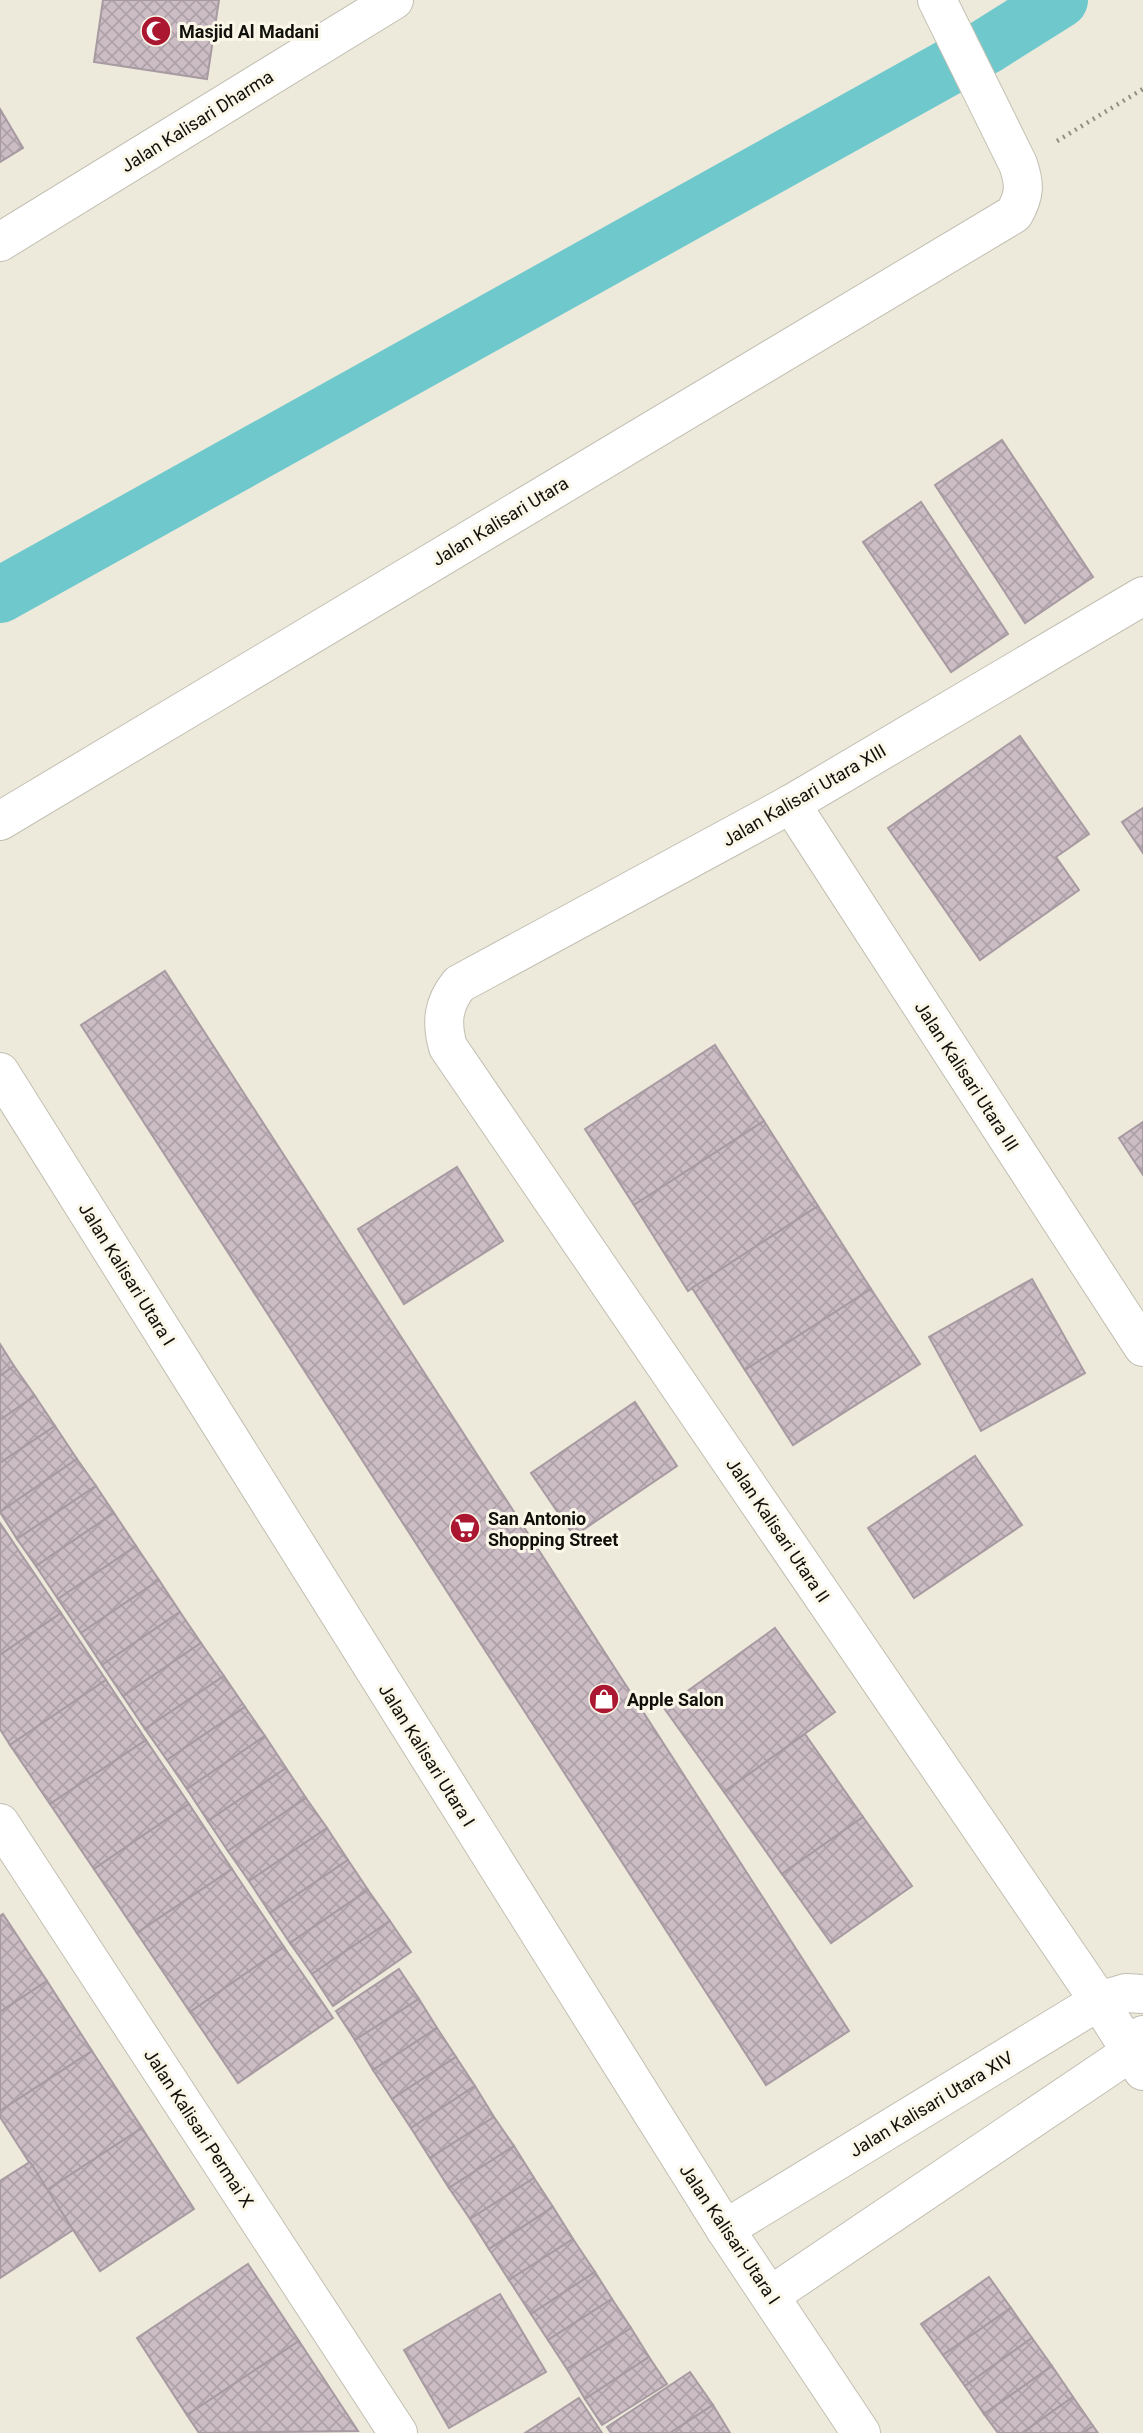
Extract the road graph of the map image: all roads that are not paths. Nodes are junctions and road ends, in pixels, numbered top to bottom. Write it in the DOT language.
graph roads {
  1 [pos="394,0"];
  2 [pos="937,0"];
  3 [pos="0,242"];
  4 [pos="1143,596"];
  5 [pos="791,804"];
  6 [pos="0,821"];
  7 [pos="459,984"];
  8 [pos="0,1072"];
  9 [pos="1143,1347"];
  10 [pos="0,1823"];
  11 [pos="1143,1994"];
  12 [pos="1099,2001"];
  13 [pos="1139,2053"];
  14 [pos="724,2229"];
  15 [pos="771,2295"];
  16 [pos="398,2433"];
  17 [pos="861,2433"];
  1 -- 3 [label="street, Jalan Kalisari Dharma"];
  2 -- 6 [label="street, Jalan Kalisari Utara"];
  4 -- 5 [label="street, Jalan Kalisari Utara XIII"];
  5 -- 7 [label="street, Jalan Kalisari Utara XIII"];
  5 -- 9 [label="street, Jalan Kalisari Utara III"];
  7 -- 12 [label="street, Jalan Kalisari Utara II"];
  8 -- 14 [label="street, Jalan Kalisari Utara I"];
  10 -- 16 [label="street, Jalan Kalisari Permai X"];
  11 -- 12 [label="street, Jalan Kalisari Utara XIV"];
  12 -- 13 [label="street, Jalan Kalisari Utara II"];
  12 -- 14 [label="street, Jalan Kalisari Utara XIV"];
  13 -- 15 [label="street"];
  14 -- 15 [label="street, Jalan Kalisari Utara I"];
  15 -- 17 [label="street, Jalan Kalisari Utara I"];
}
